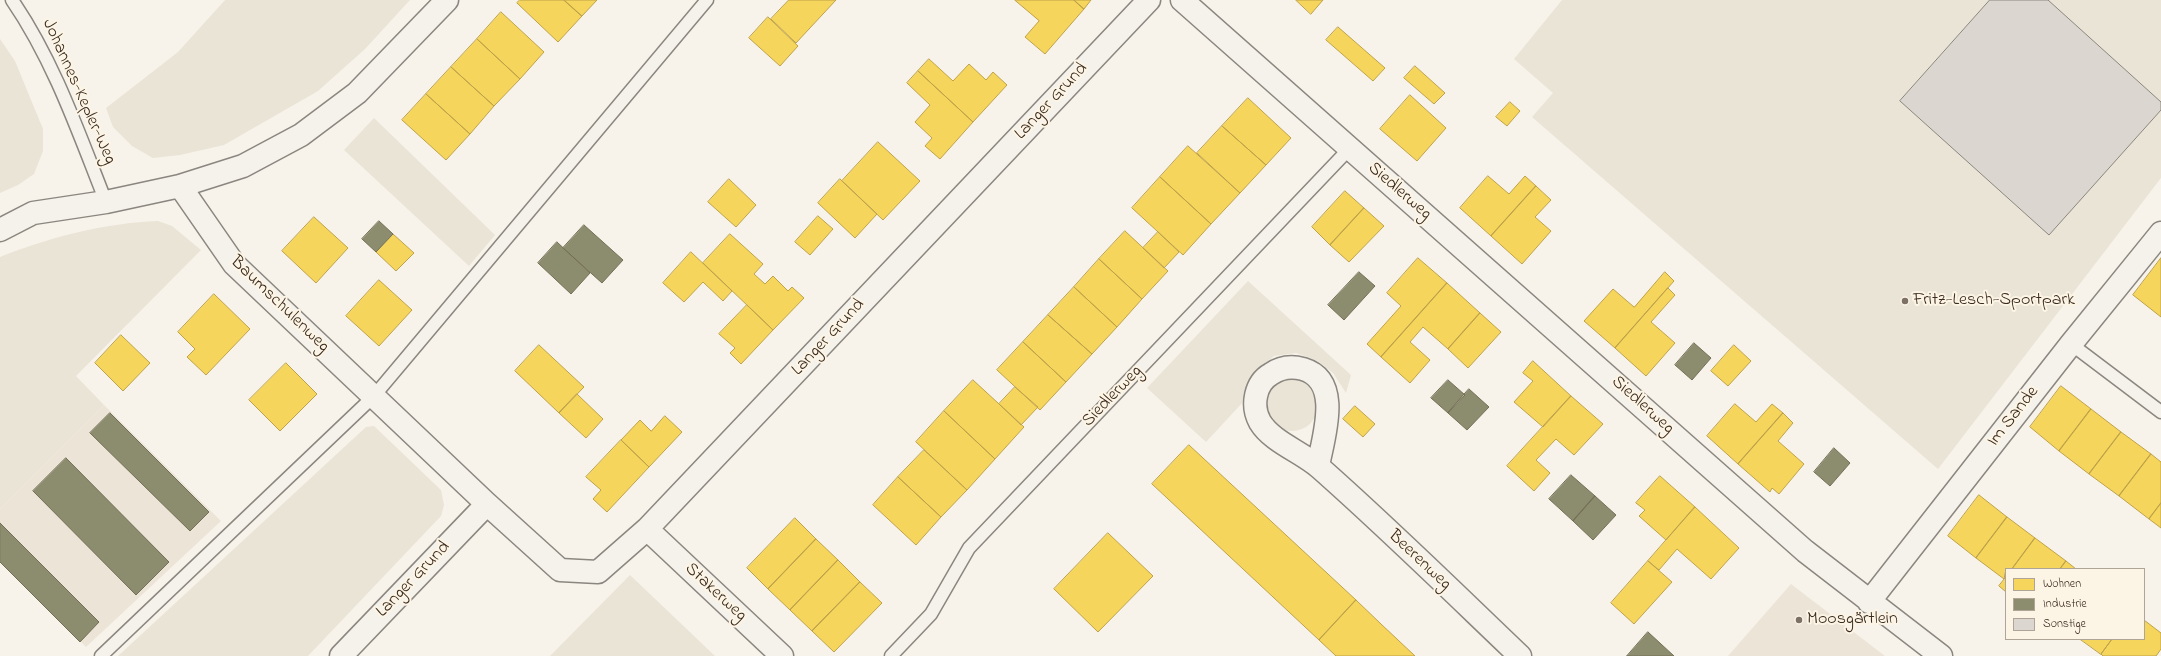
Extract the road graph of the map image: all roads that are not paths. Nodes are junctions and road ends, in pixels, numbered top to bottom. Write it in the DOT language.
graph roads {
  1 [pos="12,0"];
  2 [pos="447,0"];
  3 [pos="707,0"];
  4 [pos="1149,0"];
  5 [pos="1182,0"];
  6 [pos="1350,148"];
  7 [pos="180,186"];
  8 [pos="106,202"];
  9 [pos="0,230"];
  10 [pos="2161,233"];
  11 [pos="2071,344"];
  12 [pos="374,396"];
  13 [pos="2161,412"];
  14 [pos="1318,466"];
  15 [pos="487,504"];
  16 [pos="647,530"];
  17 [pos="1869,602"];
  18 [pos="101,656"];
  19 [pos="341,656"];
  20 [pos="782,656"];
  21 [pos="891,656"];
  22 [pos="1520,656"];
  23 [pos="1941,656"];
  1 -- 8 [label="lane, Johannes-Kepler-Weg"];
  2 -- 7 [label="street"];
  3 -- 12 [label="lane"];
  4 -- 16 [label="street, Langer Grund"];
  5 -- 6 [label="street, Siedlerweg"];
  6 -- 17 [label="street, Siedlerweg"];
  6 -- 21 [label="lane, Siedlerweg"];
  7 -- 8 [label="street"];
  7 -- 12 [label="street, Baumschulenweg"];
  8 -- 9 [label="street"];
  10 -- 11 [label="street, Im Sande"];
  11 -- 13 [label="lane"];
  11 -- 17 [label="street, Im Sande"];
  12 -- 15 [label="street, Langer Grund"];
  12 -- 18 [label="lane"];
  14 -- 22 [label="street, Beerenweg"];
  15 -- 16 [label="street, Langer Grund"];
  15 -- 19 [label="street, Langer Grund"];
  16 -- 20 [label="street, Stakerweg"];
  17 -- 23 [label="street, Siedlerweg"];
}
